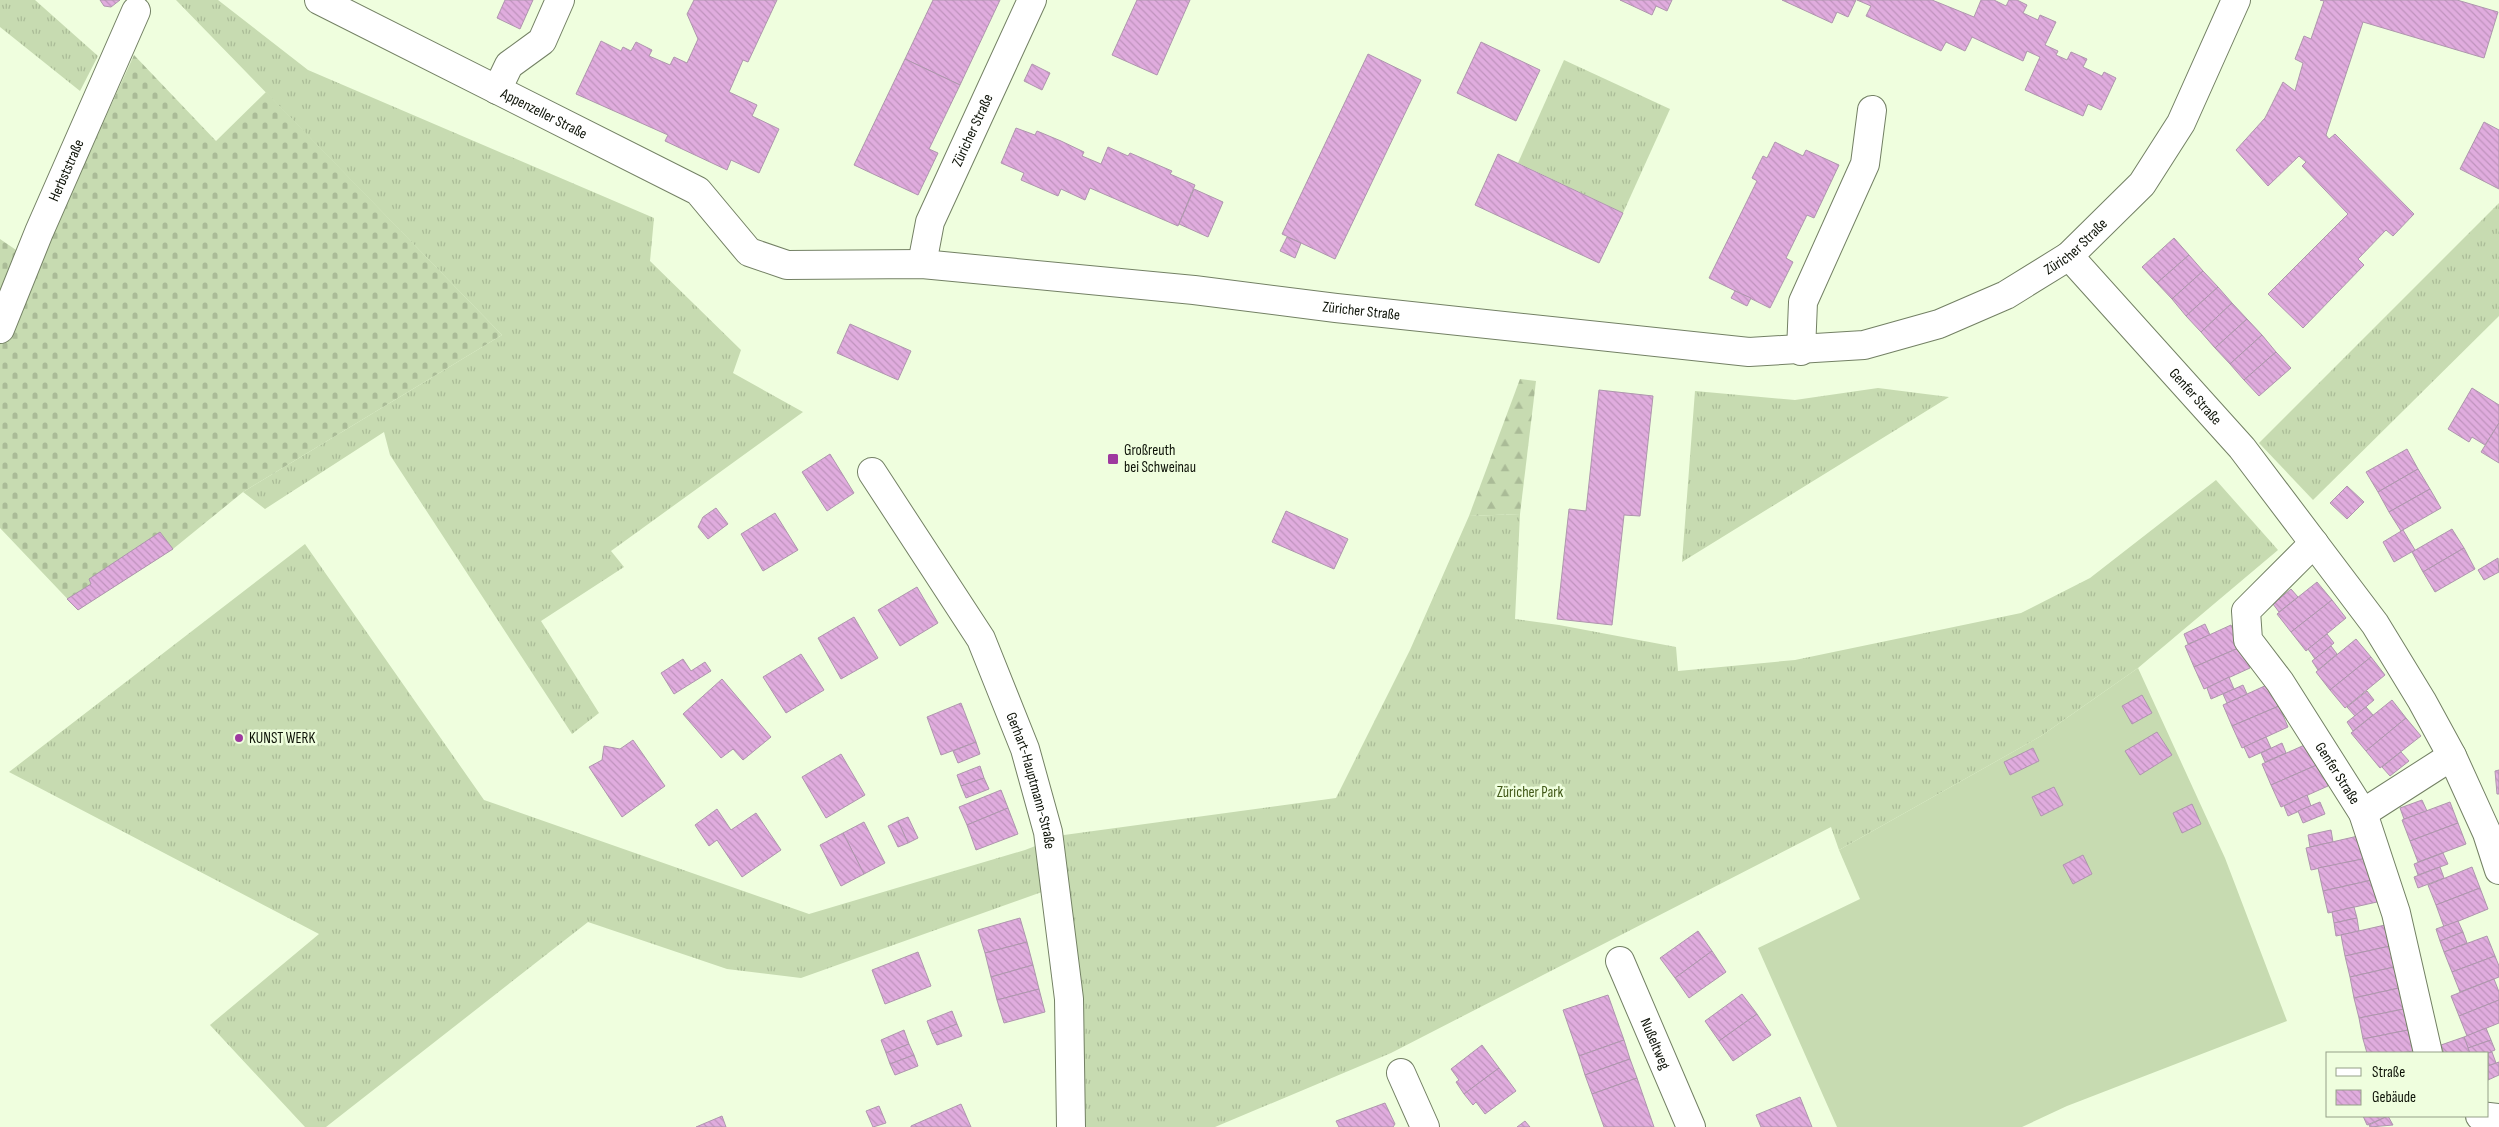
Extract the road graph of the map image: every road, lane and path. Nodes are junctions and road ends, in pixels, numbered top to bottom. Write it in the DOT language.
graph roads {
  1 [pos="318,0"];
  2 [pos="560,0"];
  3 [pos="1032,0"];
  4 [pos="2236,0"];
  5 [pos="136,11"];
  6 [pos="497,90"];
  7 [pos="1872,110"];
  8 [pos="750,252"];
  9 [pos="2069,256"];
  10 [pos="922,264"];
  11 [pos="0,329"];
  12 [pos="1801,351"];
  13 [pos="872,472"];
  14 [pos="2314,543"];
  15 [pos="2452,756"];
  16 [pos="2363,814"];
  17 [pos="2499,870"];
  18 [pos="1620,961"];
  19 [pos="2428,1052"];
  20 [pos="1401,1073"];
  21 [pos="1071,1127"];
  22 [pos="1425,1127"];
  23 [pos="1690,1127"];
  1 -- 6 [label="street, Appenzeller Straße"];
  2 -- 6 [label="street"];
  3 -- 10 [label="street, Züricher Straße"];
  4 -- 9 [label="street, Züricher Straße"];
  5 -- 11 [label="street, Herbststraße"];
  6 -- 8 [label="street, Appenzeller Straße"];
  7 -- 12 [label="street"];
  8 -- 10 [label="street, Züricher Straße"];
  9 -- 12 [label="street, Züricher Straße"];
  9 -- 14 [label="street, Genfer Straße"];
  10 -- 12 [label="street, Züricher Straße"];
  13 -- 21 [label="street, Gerhart-Hauptmann-Straße"];
  14 -- 15 [label="street, Genfer Straße"];
  14 -- 16 [label="street, Genfer Straße"];
  15 -- 16 [label="street, Genfer Straße"];
  15 -- 17 [label="street, Genfer Straße"];
  16 -- 19 [label="street, Genfer Straße"];
  18 -- 23 [label="street, Nußeltweg"];
  20 -- 22 [label="street"];
}
